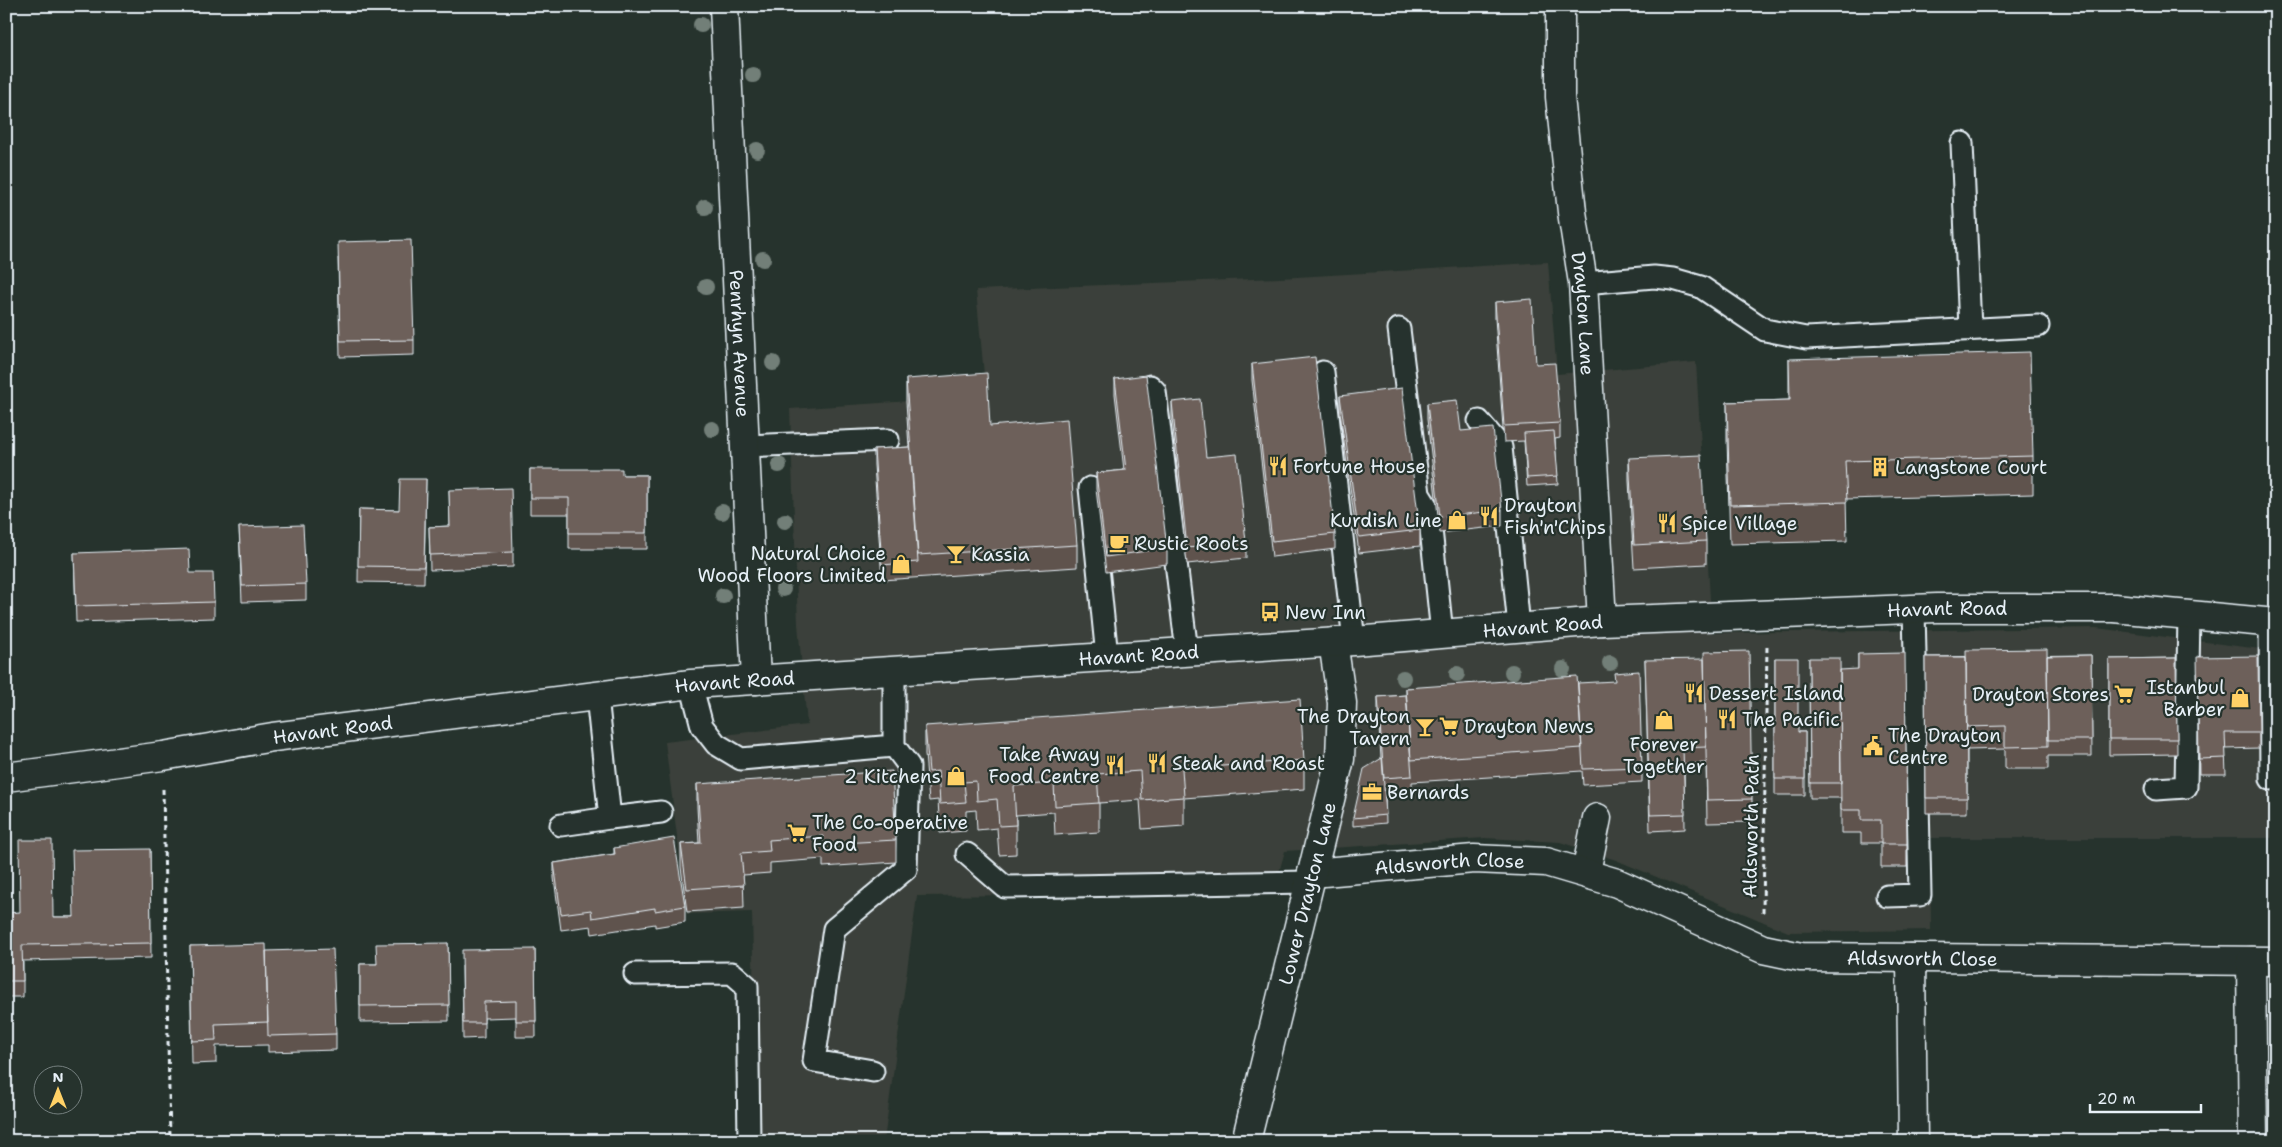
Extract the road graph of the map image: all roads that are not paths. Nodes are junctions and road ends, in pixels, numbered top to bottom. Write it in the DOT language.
graph roads {
  1 [pos="724,6"];
  2 [pos="1560,6"];
  3 [pos="1962,144"];
  4 [pos="1583,283"];
  5 [pos="2038,326"];
  6 [pos="1399,329"];
  7 [pos="1970,329"];
  8 [pos="1323,372"];
  9 [pos="1150,386"];
  10 [pos="1479,421"];
  11 [pos="888,440"];
  12 [pos="744,446"];
  13 [pos="1090,488"];
  14 [pos="1914,608"];
  15 [pos="2190,614"];
  16 [pos="1602,621"];
  17 [pos="2273,622"];
  18 [pos="1519,628"];
  19 [pos="1442,634"];
  20 [pos="1343,642"];
  21 [pos="1187,652"];
  22 [pos="1107,657"];
  23 [pos="894,671"];
  24 [pos="756,680"];
  25 [pos="691,684"];
  26 [pos="597,696"];
  27 [pos="894,746"];
  28 [pos="6,777"];
  29 [pos="2271,779"];
  30 [pos="2156,789"];
  31 [pos="661,812"];
  32 [pos="610,818"];
  33 [pos="1597,818"];
  34 [pos="561,824"];
  35 [pos="967,854"];
  36 [pos="1586,872"];
  37 [pos="1311,878"];
  38 [pos="1887,896"];
  39 [pos="1911,958"];
  40 [pos="2264,961"];
  41 [pos="635,974"];
  42 [pos="873,1070"];
  43 [pos="749,1141"];
  44 [pos="1246,1141"];
  45 [pos="1913,1141"];
  46 [pos="2253,1141"];
  1 -- 12 [label="street, Penrhyn Avenue"];
  2 -- 4 [label="street, Drayton Lane"];
  3 -- 7 [label="lane"];
  4 -- 7 [label="lane"];
  4 -- 16 [label="street, Drayton Lane"];
  5 -- 7 [label="lane"];
  6 -- 19 [label="lane"];
  8 -- 20 [label="lane"];
  9 -- 21 [label="lane"];
  10 -- 18 [label="lane"];
  11 -- 12 [label="lane"];
  12 -- 24 [label="street, Penrhyn Avenue"];
  13 -- 22 [label="lane"];
  14 -- 15 [label="street, Havant Road"];
  14 -- 16 [label="street, Havant Road"];
  14 -- 38 [label="lane"];
  15 -- 17 [label="street, Havant Road"];
  15 -- 30 [label="lane"];
  16 -- 18 [label="street, Havant Road"];
  17 -- 29 [label="lane"];
  18 -- 19 [label="street, Havant Road"];
  19 -- 20 [label="street, Havant Road"];
  20 -- 21 [label="street, Havant Road"];
  20 -- 37 [label="street, Lower Drayton Lane"];
  21 -- 22 [label="street, Havant Road"];
  22 -- 23 [label="street, Havant Road"];
  23 -- 24 [label="street, Havant Road"];
  23 -- 27 [label="lane"];
  24 -- 25 [label="street, Havant Road"];
  25 -- 26 [label="street, Havant Road"];
  25 -- 27 [label="lane"];
  26 -- 28 [label="street, Havant Road"];
  26 -- 32 [label="lane"];
  27 -- 42 [label="lane"];
  31 -- 32 [label="lane"];
  32 -- 34 [label="lane"];
  33 -- 36 [label="street"];
  35 -- 37 [label="lane"];
  36 -- 37 [label="street, Aldsworth Close"];
  36 -- 39 [label="street, Aldsworth Close"];
  37 -- 44 [label="street, Lower Drayton Lane"];
  39 -- 40 [label="street, Aldsworth Close"];
  39 -- 45 [label="street"];
  40 -- 46 [label="street"];
  41 -- 43 [label="lane"];
}
